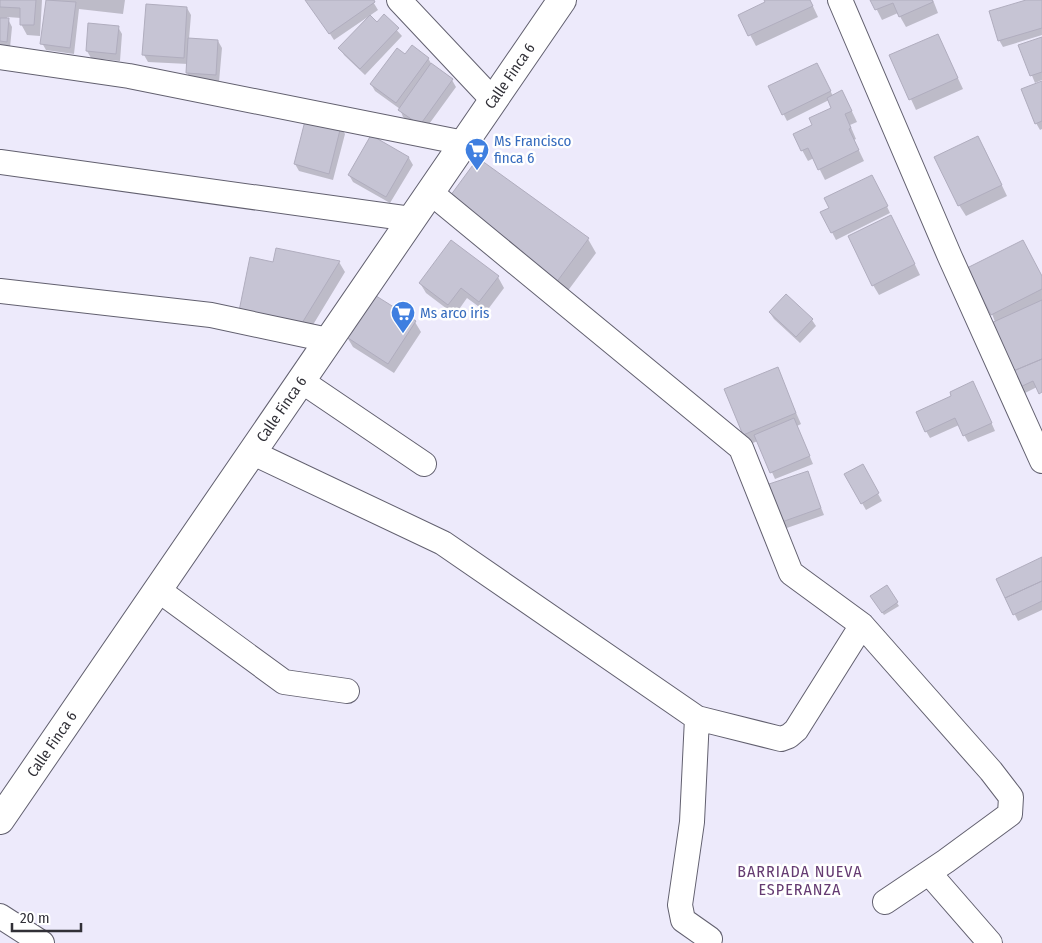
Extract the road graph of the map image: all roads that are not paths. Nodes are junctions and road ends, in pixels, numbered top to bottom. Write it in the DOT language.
graph roads {
  1 [pos="399,0"];
  2 [pos="562,0"];
  3 [pos="840,0"];
  4 [pos="0,57"];
  5 [pos="493,100"];
  6 [pos="464,143"];
  7 [pos="0,162"];
  8 [pos="430,192"];
  9 [pos="411,219"];
  10 [pos="0,291"];
  11 [pos="328,340"];
  12 [pos="300,380"];
  13 [pos="251,452"];
  14 [pos="1042,461"];
  15 [pos="424,464"];
  16 [pos="157,589"];
  17 [pos="862,625"];
  18 [pos="347,690"];
  19 [pos="697,718"];
  20 [pos="0,820"];
  21 [pos="929,873"];
  22 [pos="885,902"];
  23 [pos="0,916"];
  24 [pos="712,942"];
  25 [pos="42,943"];
  26 [pos="990,943"];
  1 -- 5 [label="street"];
  2 -- 5 [label="street, Calle Finca 6"];
  3 -- 14 [label="street"];
  4 -- 6 [label="street"];
  5 -- 6 [label="street, Calle Finca 6"];
  6 -- 8 [label="street, Calle Finca 6"];
  7 -- 9 [label="street"];
  8 -- 9 [label="street, Calle Finca 6"];
  8 -- 17 [label="street"];
  9 -- 11 [label="street, Calle Finca 6"];
  10 -- 11 [label="street"];
  11 -- 12 [label="street, Calle Finca 6"];
  12 -- 13 [label="street, Calle Finca 6"];
  12 -- 15 [label="street"];
  13 -- 16 [label="street, Calle Finca 6"];
  13 -- 19 [label="street"];
  16 -- 18 [label="street"];
  16 -- 20 [label="street, Calle Finca 6"];
  17 -- 19 [label="street"];
  17 -- 21 [label="street"];
  19 -- 24 [label="street"];
  21 -- 22 [label="street"];
  21 -- 26 [label="street"];
  23 -- 25 [label="street"];
}
